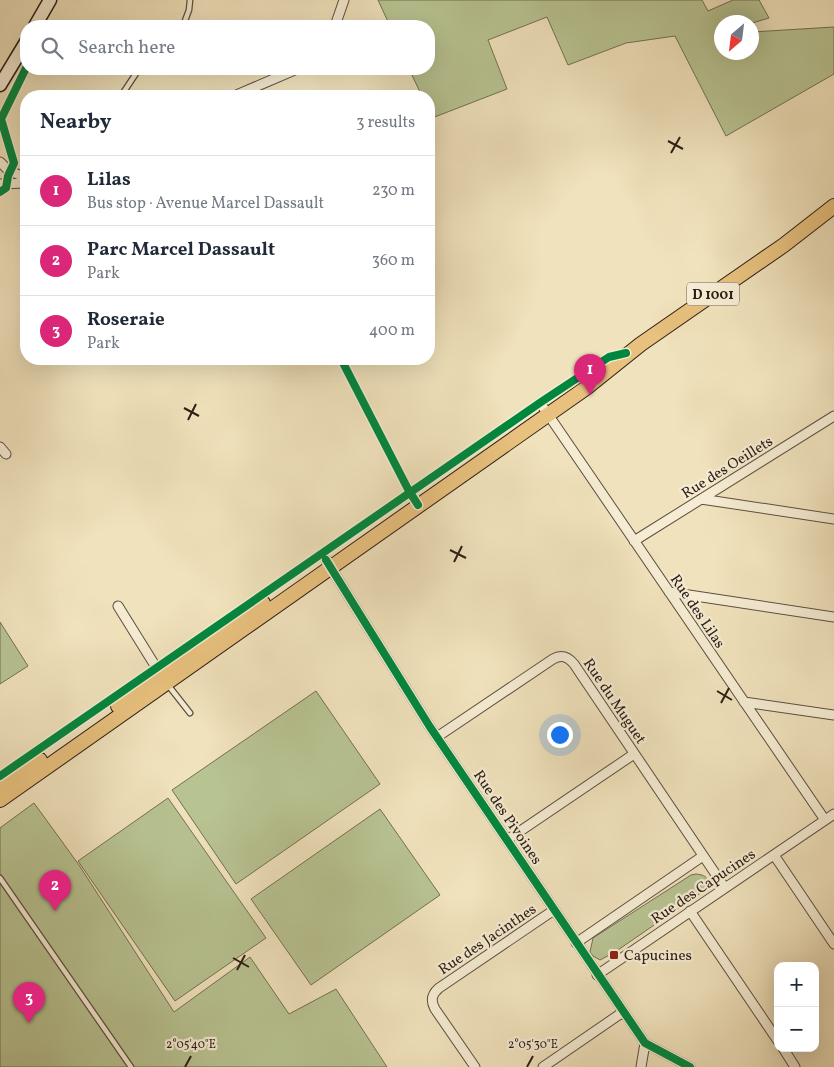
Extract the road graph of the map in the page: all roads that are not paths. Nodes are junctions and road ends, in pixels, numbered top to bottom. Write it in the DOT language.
graph roads {
  1 [pos="50,0"];
  2 [pos="190,0"];
  3 [pos="344,0"];
  4 [pos="38,20"];
  5 [pos="185,20"];
  6 [pos="337,20"];
  7 [pos="20,54"];
  8 [pos="12,69"];
  9 [pos="135,75"];
  10 [pos="283,75"];
  11 [pos="0,86"];
  12 [pos="125,90"];
  13 [pos="248,90"];
  14 [pos="0,96"];
  15 [pos="0,162"];
  16 [pos="20,176"];
  17 [pos="20,183"];
  18 [pos="0,184"];
  19 [pos="833,213"];
  20 [pos="545,411"];
  21 [pos="834,416"];
  22 [pos="701,499"];
  23 [pos="834,519"];
  24 [pos="634,541"];
  25 [pos="328,564"];
  26 [pos="668,592"];
  27 [pos="118,606"];
  28 [pos="834,617"];
  29 [pos="164,679"];
  30 [pos="744,702"];
  31 [pos="190,713"];
  32 [pos="834,715"];
  33 [pos="437,737"];
  34 [pos="634,754"];
  35 [pos="0,788"];
  36 [pos="0,800"];
  37 [pos="834,814"];
  38 [pos="824,820"];
  39 [pos="507,840"];
  40 [pos="774,855"];
  41 [pos="703,856"];
  42 [pos="0,878"];
  43 [pos="725,888"];
  44 [pos="554,910"];
  45 [pos="690,911"];
  46 [pos="576,943"];
  47 [pos="834,944"];
  48 [pos="597,975"];
  49 [pos="623,1012"];
  50 [pos="774,1035"];
  51 [pos="645,1043"];
  52 [pos="786,1052"];
  53 [pos="131,1067"];
  54 [pos="475,1067"];
  55 [pos="543,1067"];
  56 [pos="640,1067"];
  57 [pos="690,1067"];
  58 [pos="795,1067"];
  1 -- 4 [label="street"];
  2 -- 5 [label="lane"];
  3 -- 6 [label="street"];
  7 -- 8 [label="street"];
  8 -- 11 [label="street"];
  8 -- 14 [label="street"];
  9 -- 12 [label="lane"];
  10 -- 13 [label="street"];
  15 -- 16 [label="street"];
  17 -- 18 [label="street"];
  19 -- 20 [label="main road, D 1001"];
  20 -- 24 [label="street, Rue des Lilas"];
  20 -- 25 [label="main road, D 1001"];
  21 -- 22 [label="street, Rue des Oeillets"];
  22 -- 23 [label="street"];
  22 -- 24 [label="street, Rue des Oeillets"];
  24 -- 26 [label="street, Rue des Lilas"];
  25 -- 29 [label="main road, D 1001"];
  25 -- 33 [label="street, Rue des Pivoines"];
  26 -- 28 [label="street"];
  26 -- 30 [label="street, Rue des Lilas"];
  27 -- 29 [label="street"];
  29 -- 31 [label="lane"];
  29 -- 35 [label="main road, D 1001"];
  29 -- 36 [label="main road, D 1001"];
  30 -- 32 [label="street"];
  30 -- 38 [label="street, Rue des Lilas"];
  33 -- 34 [label="street, Rue du Muguet"];
  33 -- 39 [label="street, Rue des Pivoines"];
  34 -- 39 [label="street"];
  34 -- 41 [label="street, Rue du Muguet"];
  37 -- 38 [label="street"];
  38 -- 40 [label="street, Rue des Capucines"];
  39 -- 44 [label="street, Rue des Pivoines"];
  40 -- 43 [label="street, Rue des Capucines"];
  40 -- 47 [label="street"];
  41 -- 43 [label="street, Rue du Muguet"];
  41 -- 46 [label="street, Rue des Capucines"];
  42 -- 53 [label="lane"];
  43 -- 45 [label="street, Rue des Capucines"];
  44 -- 46 [label="street, Rue des Pivoines"];
  44 -- 54 [label="street, Rue des Jacinthes"];
  45 -- 48 [label="street, Rue des Capucines"];
  45 -- 50 [label="street"];
  46 -- 48 [label="street, Rue des Pivoines"];
  48 -- 49 [label="street, Rue des Pivoines"];
  49 -- 51 [label="street, Rue des Pivoines"];
  49 -- 55 [label="street"];
  51 -- 56 [label="street"];
  51 -- 57 [label="street, Rue des Pivoines"];
  52 -- 58 [label="street"];
}
